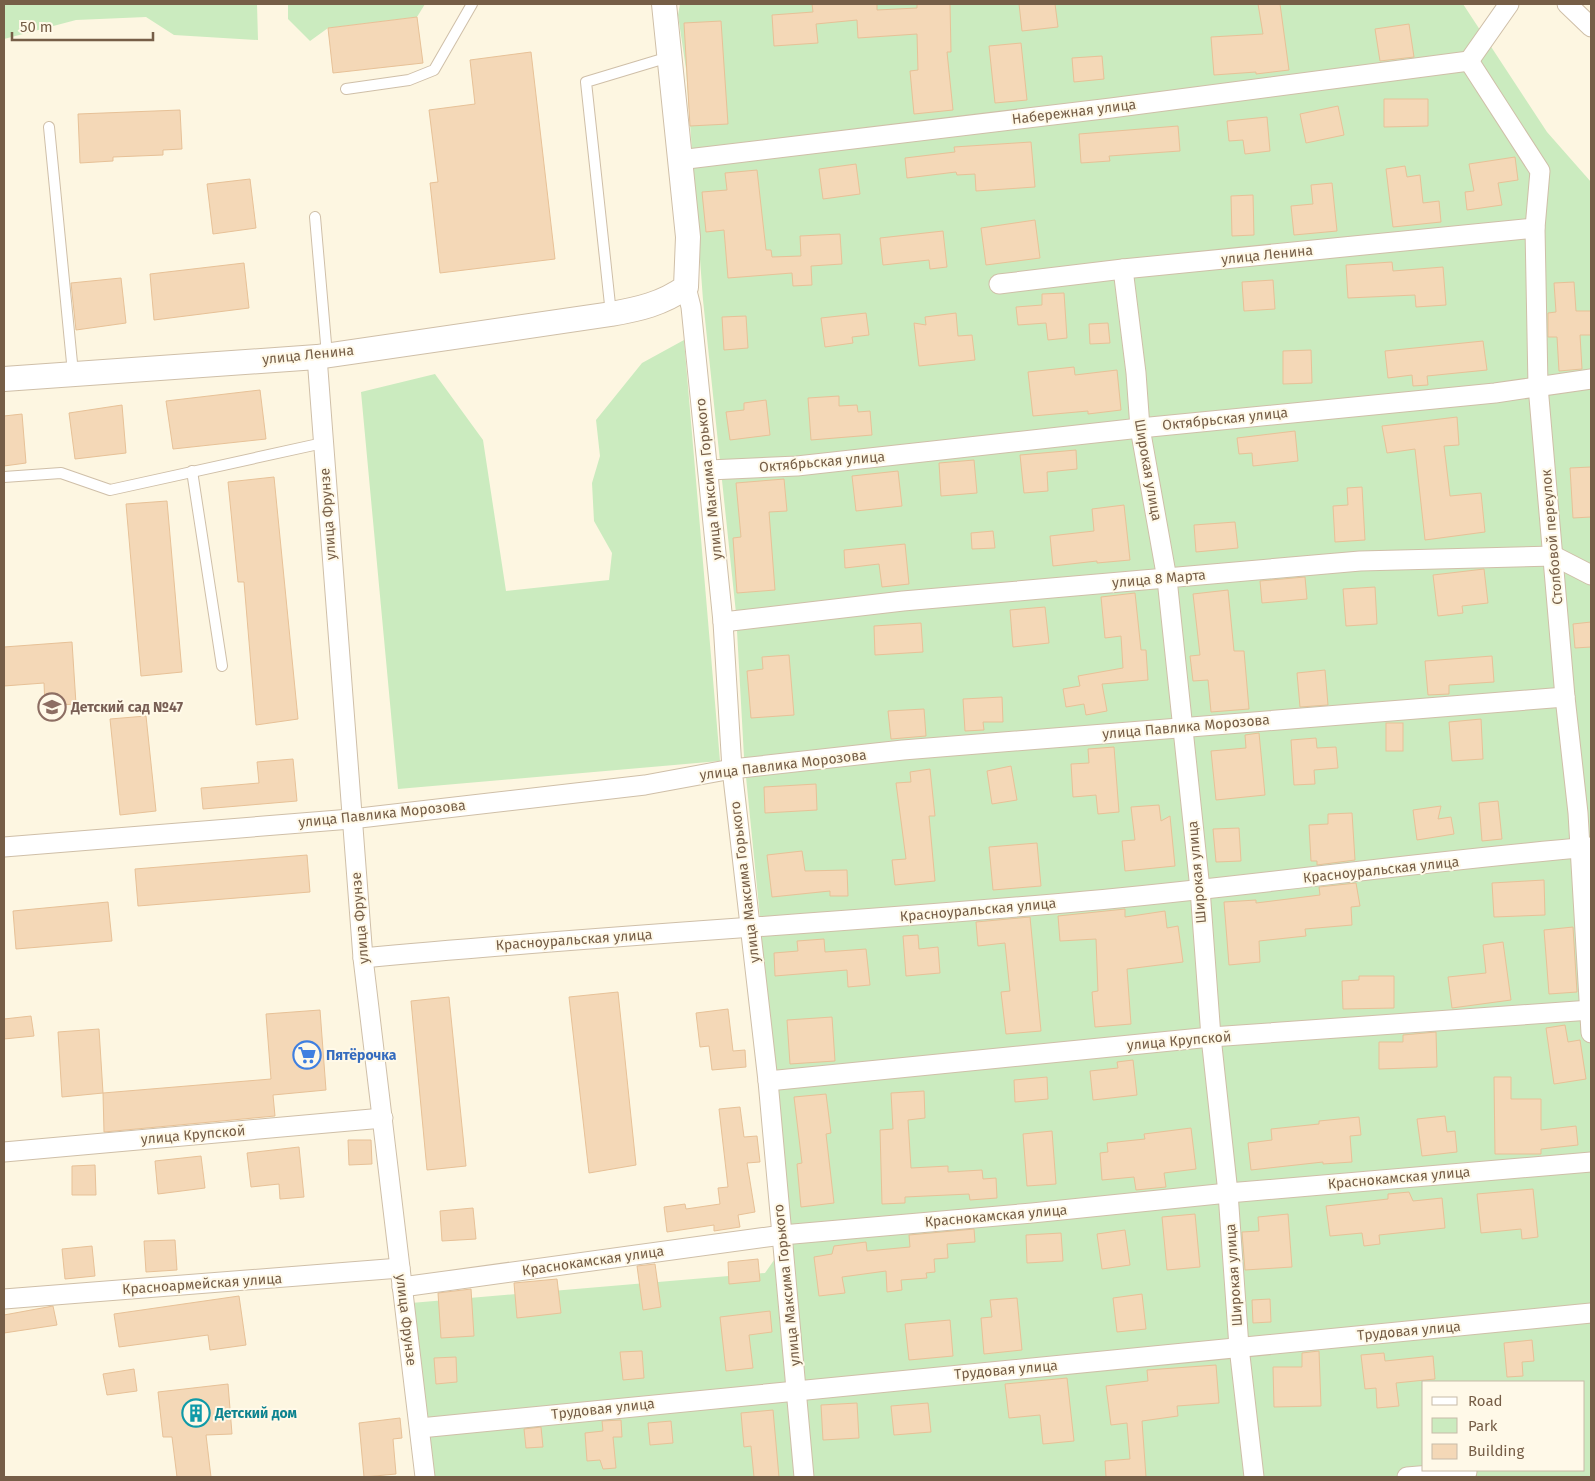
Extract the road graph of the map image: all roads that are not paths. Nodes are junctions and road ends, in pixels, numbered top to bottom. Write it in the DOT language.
graph roads {
  1 [pos="472,4"];
  2 [pos="665,4"];
  3 [pos="1509,4"];
  4 [pos="1567,4"];
  5 [pos="1591,27"];
  6 [pos="670,57"];
  7 [pos="1469,61"];
  8 [pos="346,89"];
  9 [pos="49,127"];
  10 [pos="679,160"];
  11 [pos="315,217"];
  12 [pos="1535,228"];
  13 [pos="1123,269"];
  14 [pos="1000,284"];
  15 [pos="686,287"];
  16 [pos="611,314"];
  17 [pos="322,356"];
  18 [pos="73,373"];
  19 [pos="4,379"];
  20 [pos="1591,379"];
  21 [pos="1538,386"];
  22 [pos="1140,428"];
  23 [pos="323,443"];
  24 [pos="709,470"];
  25 [pos="192,471"];
  26 [pos="4,477"];
  27 [pos="1554,556"];
  28 [pos="1591,575"];
  29 [pos="1167,579"];
  30 [pos="723,622"];
  31 [pos="222,666"];
  32 [pos="1564,697"];
  33 [pos="1182,726"];
  34 [pos="732,769"];
  35 [pos="351,820"];
  36 [pos="4,847"];
  37 [pos="1586,848"];
  38 [pos="1200,889"];
  39 [pos="750,929"];
  40 [pos="362,958"];
  41 [pos="1590,1010"];
  42 [pos="1591,1033"];
  43 [pos="1211,1037"];
  44 [pos="768,1081"];
  45 [pos="383,1118"];
  46 [pos="4,1152"];
  47 [pos="1591,1162"];
  48 [pos="1228,1193"];
  49 [pos="782,1235"];
  50 [pos="400,1268"];
  51 [pos="402,1287"];
  52 [pos="4,1299"];
  53 [pos="1591,1313"];
  54 [pos="1239,1347"];
  55 [pos="798,1390"];
  56 [pos="420,1428"];
  57 [pos="1467,1472"];
  58 [pos="425,1477"];
  59 [pos="804,1477"];
  60 [pos="1254,1477"];
  61 [pos="1406,1477"];
  1 -- 8 [label="lane"];
  2 -- 6 [label="street, улица Максима Горького"];
  3 -- 7 [label="street"];
  4 -- 5 [label="street"];
  6 -- 10 [label="street, улица Максима Горького"];
  6 -- 16 [label="lane"];
  7 -- 10 [label="street, Набережная улица"];
  7 -- 12 [label="street, Столбовой переулок"];
  9 -- 18 [label="lane"];
  10 -- 15 [label="street, улица Максима Горького"];
  11 -- 17 [label="lane"];
  12 -- 13 [label="street, улица Ленина"];
  12 -- 21 [label="street, Столбовой переулок"];
  13 -- 14 [label="street, улица Ленина"];
  13 -- 22 [label="street, Широкая улица"];
  15 -- 16 [label="street"];
  15 -- 24 [label="street, улица Максима Горького"];
  16 -- 17 [label="street, улица Ленина"];
  17 -- 18 [label="street, улица Ленина"];
  17 -- 23 [label="street, улица Фрунзе"];
  18 -- 19 [label="street, улица Ленина"];
  20 -- 21 [label="street, Октябрьская улица"];
  21 -- 22 [label="street, Октябрьская улица"];
  21 -- 27 [label="street, Столбовой переулок"];
  22 -- 24 [label="street, Октябрьская улица"];
  22 -- 29 [label="street, Широкая улица"];
  23 -- 25 [label="lane"];
  23 -- 35 [label="street, улица Фрунзе"];
  24 -- 30 [label="street, улица Максима Горького"];
  25 -- 26 [label="lane"];
  25 -- 31 [label="lane"];
  27 -- 28 [label="street, улица 8 Марта"];
  27 -- 29 [label="street, улица 8 Марта"];
  27 -- 32 [label="street, Столбовой переулок"];
  29 -- 30 [label="street, улица 8 Марта"];
  29 -- 33 [label="street, Широкая улица"];
  30 -- 34 [label="street, улица Максима Горького"];
  32 -- 33 [label="street, улица Павлика Морозова"];
  32 -- 37 [label="street, Столбовой переулок"];
  33 -- 34 [label="street, улица Павлика Морозова"];
  33 -- 38 [label="street, Широкая улица"];
  34 -- 35 [label="street, улица Павлика Морозова"];
  34 -- 39 [label="street, улица Максима Горького"];
  35 -- 36 [label="street, улица Павлика Морозова"];
  35 -- 40 [label="street, улица Фрунзе"];
  37 -- 38 [label="street, Красноуральская улица"];
  37 -- 41 [label="street, Столбовой переулок"];
  38 -- 39 [label="street, Красноуральская улица"];
  38 -- 43 [label="street, Широкая улица"];
  39 -- 40 [label="street, Красноуральская улица"];
  39 -- 44 [label="street, улица Максима Горького"];
  40 -- 45 [label="street, улица Фрунзе"];
  41 -- 42 [label="street, Столбовой переулок"];
  41 -- 43 [label="street, улица Крупской"];
  43 -- 44 [label="street, улица Крупской"];
  43 -- 48 [label="street, Широкая улица"];
  44 -- 49 [label="street, улица Максима Горького"];
  45 -- 46 [label="street, улица Крупской"];
  45 -- 50 [label="street, улица Фрунзе"];
  47 -- 48 [label="street, Краснокамская улица"];
  48 -- 49 [label="street, Краснокамская улица"];
  48 -- 54 [label="street, Широкая улица"];
  49 -- 51 [label="street, Краснокамская улица"];
  49 -- 55 [label="street, улица Максима Горького"];
  50 -- 51 [label="street, улица Фрунзе"];
  50 -- 52 [label="street, Красноармейская улица"];
  51 -- 56 [label="street, улица Фрунзе"];
  53 -- 54 [label="street, Трудовая улица"];
  54 -- 55 [label="street, Трудовая улица"];
  54 -- 60 [label="street, Широкая улица"];
  55 -- 56 [label="street, Трудовая улица"];
  55 -- 59 [label="street, улица Максима Горького"];
  56 -- 58 [label="street, улица Фрунзе"];
  57 -- 61 [label="street"];
}
